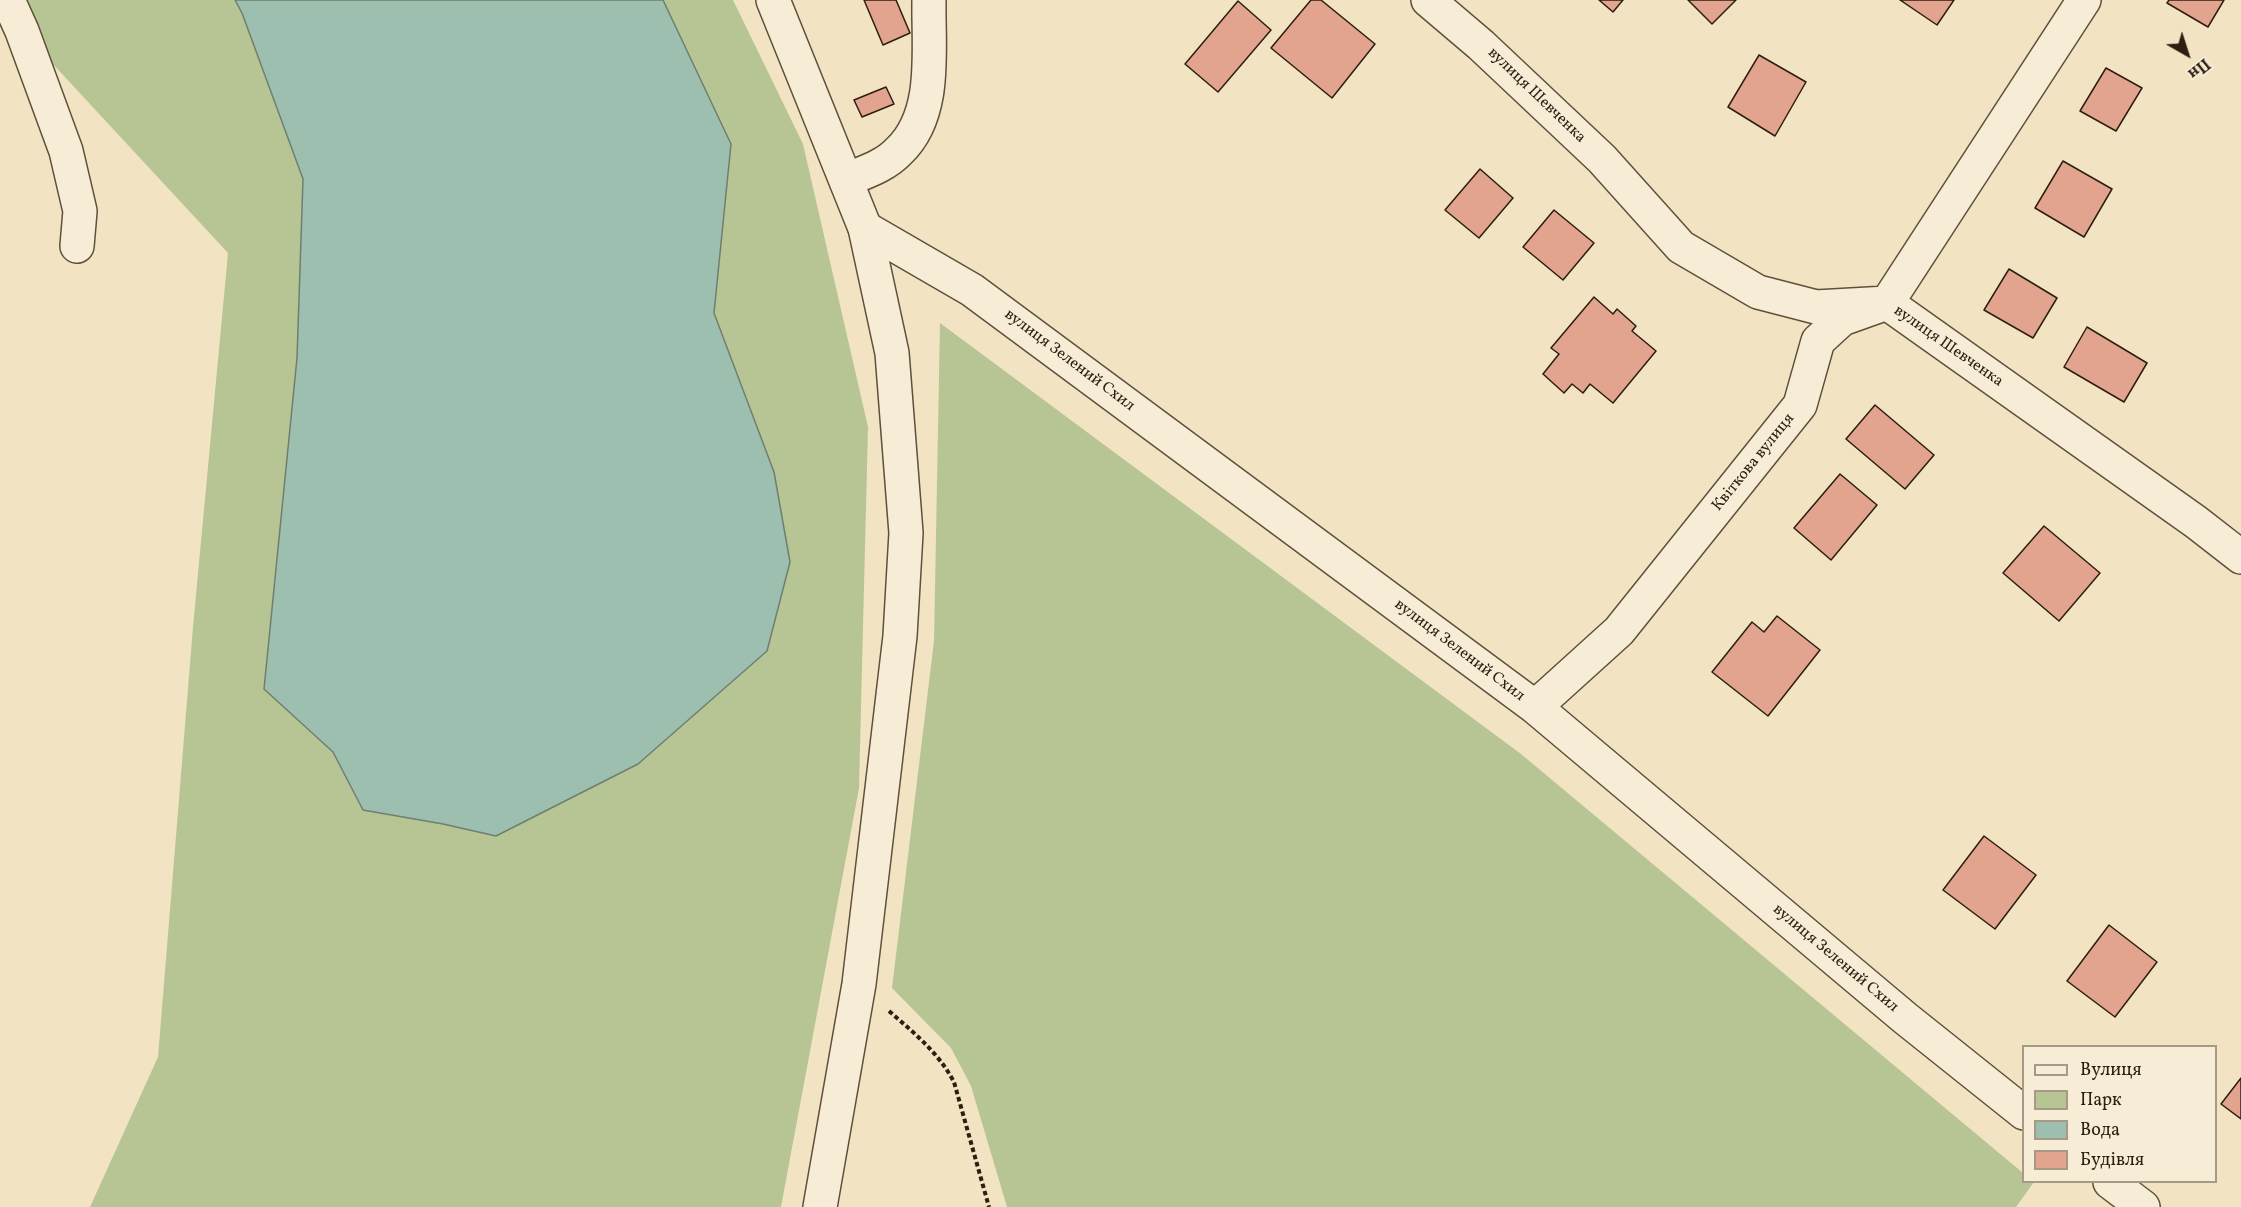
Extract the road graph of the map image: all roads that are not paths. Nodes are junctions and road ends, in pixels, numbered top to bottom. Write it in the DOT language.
graph roads {
  1 [pos="8,0"];
  2 [pos="773,0"];
  3 [pos="929,0"];
  4 [pos="1428,0"];
  5 [pos="2084,0"];
  6 [pos="846,180"];
  7 [pos="865,228"];
  8 [pos="77,246"];
  9 [pos="1887,303"];
  10 [pos="2241,556"];
  11 [pos="1534,707"];
  12 [pos="2022,1111"];
  13 [pos="2111,1183"];
  14 [pos="820,1207"];
  15 [pos="2143,1207"];
  1 -- 8 [label="street"];
  2 -- 6 [label="street"];
  3 -- 6 [label="street"];
  4 -- 9 [label="street, вулиця Шевченка"];
  5 -- 9 [label="street"];
  6 -- 7 [label="street"];
  7 -- 11 [label="street, вулиця Зелений Схил"];
  7 -- 14 [label="street"];
  9 -- 10 [label="street, вулиця Шевченка"];
  9 -- 11 [label="street, Квіткова вулиця"];
  11 -- 12 [label="street, вулиця Зелений Схил"];
  13 -- 15 [label="street"];
}
